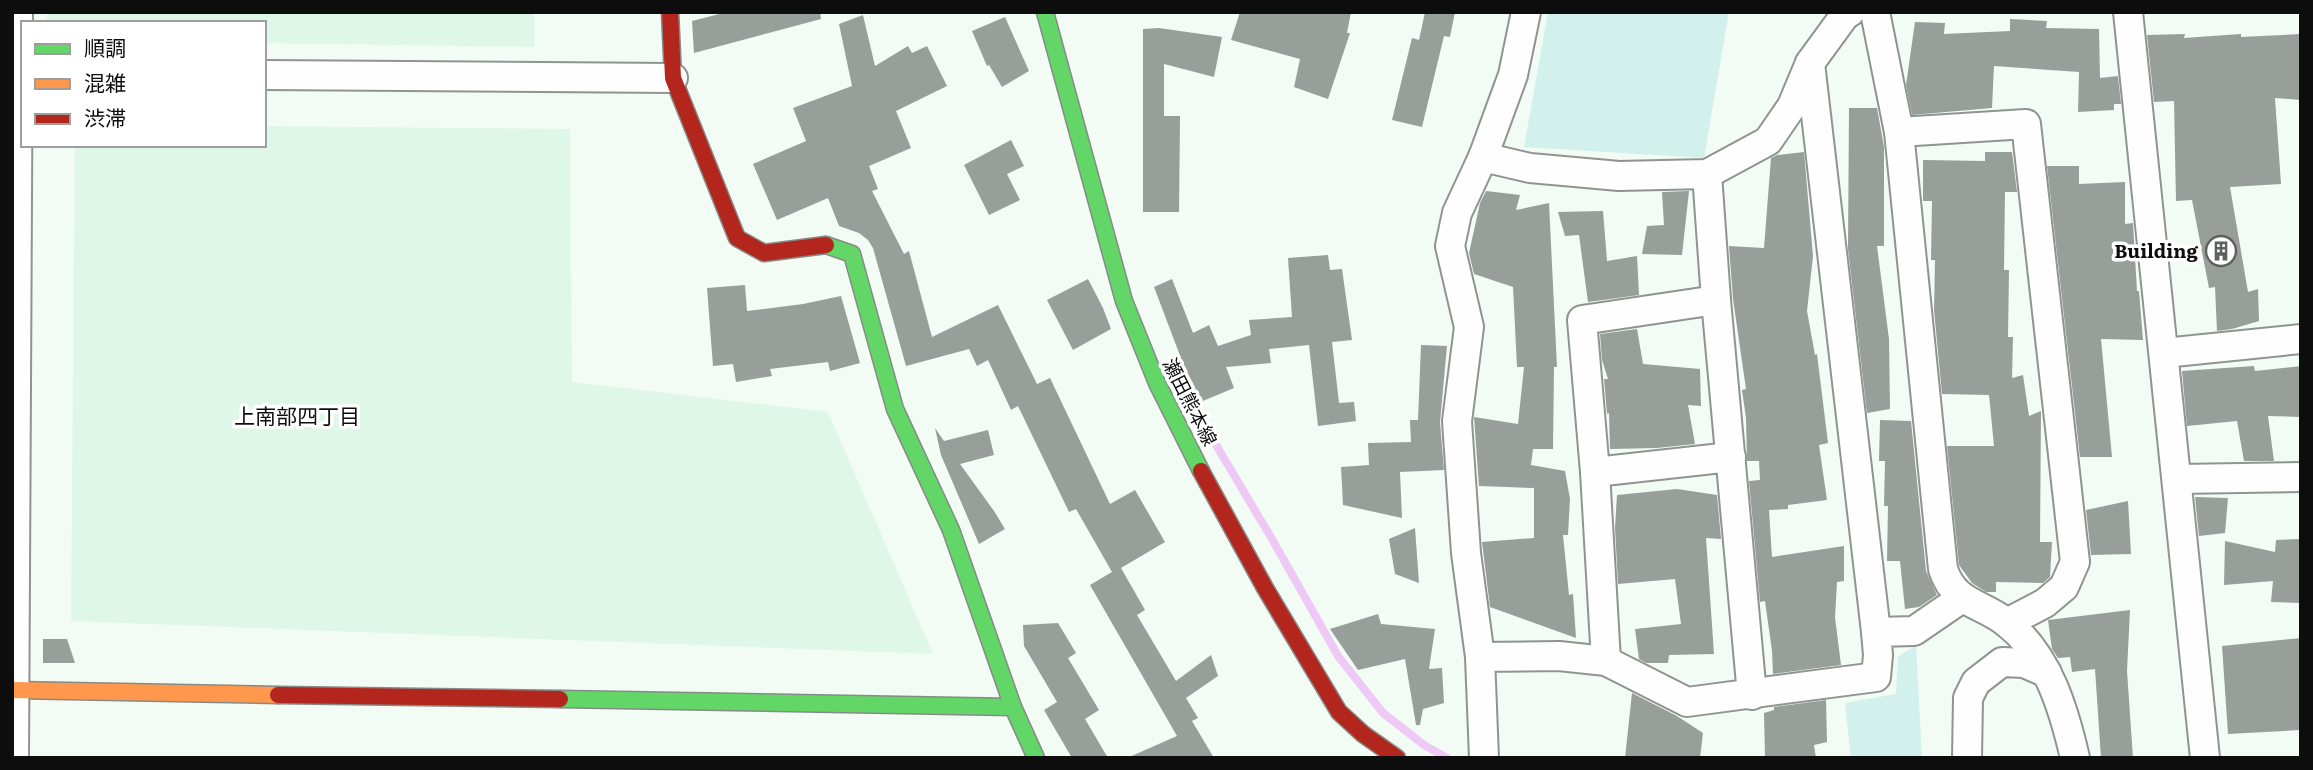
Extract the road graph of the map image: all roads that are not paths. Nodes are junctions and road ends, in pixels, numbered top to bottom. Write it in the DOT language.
graph roads {
  1 [pos="18,12"];
  2 [pos="670,12"];
  3 [pos="1045,12"];
  4 [pos="1526,12"];
  5 [pos="1850,12"];
  6 [pos="1875,12"];
  7 [pos="2128,12"];
  8 [pos="1811,63"];
  9 [pos="17,73"];
  10 [pos="266,75"];
  11 [pos="673,78"];
  12 [pos="1899,132"];
  13 [pos="1483,157"];
  14 [pos="1707,174"];
  15 [pos="1716,300"];
  16 [pos="2301,339"];
  17 [pos="2164,353"];
  18 [pos="1731,457"];
  19 [pos="1595,472"];
  20 [pos="2301,477"];
  21 [pos="2178,479"];
  22 [pos="1962,598"];
  23 [pos="2007,624"];
  24 [pos="1876,632"];
  25 [pos="1480,657"];
  26 [pos="1605,661"];
  27 [pos="2047,673"];
  28 [pos="13,690"];
  29 [pos="1752,695"];
  30 [pos="1013,706"];
  31 [pos="14,758"];
  32 [pos="1036,758"];
  33 [pos="1397,758"];
  34 [pos="1484,758"];
  35 [pos="1967,758"];
  36 [pos="2075,758"];
  37 [pos="2205,758"];
  1 -- 9 [label="street"];
  2 -- 11 [label="street"];
  3 -- 33 [label="street, 瀬田熊本線"];
  4 -- 13 [label="street"];
  5 -- 8 [label="street"];
  6 -- 12 [label="street"];
  7 -- 17 [label="street"];
  8 -- 14 [label="street"];
  8 -- 24 [label="street"];
  9 -- 28 [label="street"];
  10 -- 11 [label="street"];
  11 -- 30 [label="street"];
  12 -- 22 [label="street"];
  12 -- 23 [label="street"];
  13 -- 14 [label="street"];
  13 -- 25 [label="street"];
  14 -- 15 [label="street"];
  15 -- 18 [label="street"];
  15 -- 19 [label="street"];
  16 -- 17 [label="street"];
  17 -- 21 [label="street"];
  18 -- 19 [label="street"];
  18 -- 29 [label="street"];
  19 -- 26 [label="street"];
  20 -- 21 [label="street"];
  21 -- 37 [label="street"];
  22 -- 23 [label="street"];
  22 -- 24 [label="street"];
  23 -- 27 [label="street"];
  24 -- 29 [label="street"];
  25 -- 26 [label="street"];
  25 -- 34 [label="street"];
  26 -- 29 [label="street"];
  27 -- 35 [label="street"];
  27 -- 36 [label="street"];
  28 -- 30 [label="street"];
  28 -- 31 [label="street"];
  30 -- 32 [label="street"];
}
